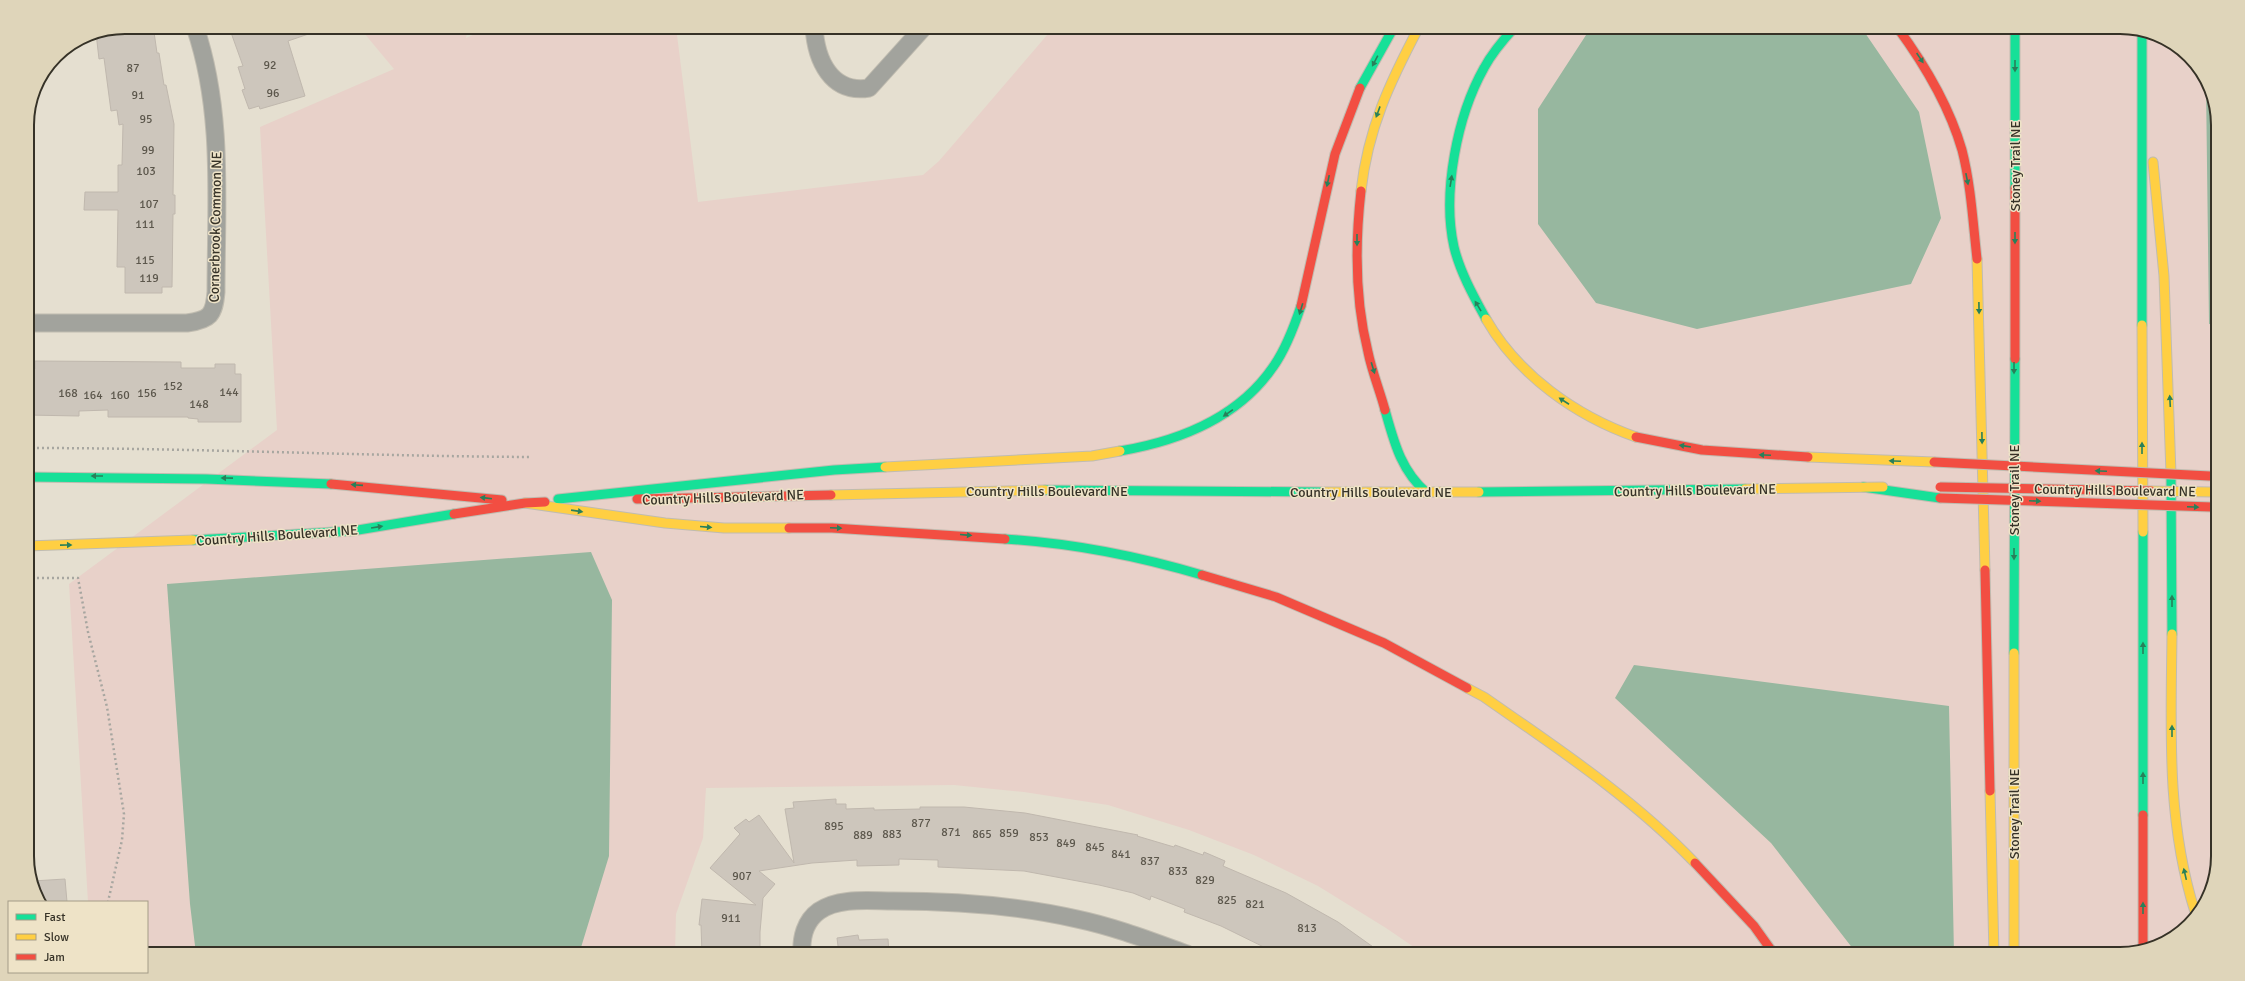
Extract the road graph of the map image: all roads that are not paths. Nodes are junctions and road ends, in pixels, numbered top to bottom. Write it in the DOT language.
graph roads {
  1 [pos="197,34"];
  2 [pos="816,34"];
  3 [pos="918,34"];
  4 [pos="1390,34"];
  5 [pos="1415,34"];
  6 [pos="1509,34"];
  7 [pos="1902,34"];
  8 [pos="2015,34"];
  9 [pos="2142,37"];
  10 [pos="2142,69"];
  11 [pos="34,323"];
  12 [pos="2211,476"];
  13 [pos="34,477"];
  14 [pos="47,477"];
  15 [pos="34,480"];
  16 [pos="1863,487"];
  17 [pos="2211,492"];
  18 [pos="1427,493"];
  19 [pos="525,503"];
  20 [pos="2211,507"];
  21 [pos="34,546"];
  22 [pos="2194,908"];
  23 [pos="2143,944"];
  24 [pos="801,947"];
  25 [pos="1168,947"];
  26 [pos="1769,947"];
  27 [pos="1994,947"];
  28 [pos="2014,947"];
  1 -- 11 [label="street, Cornerbrook Common NE"];
  2 -- 3 [label="street"];
  4 -- 19 [label="main road, one-way"];
  5 -- 18 [label="main road, one-way"];
  12 -- 6 [label="main road, one-way, bridge"];
  7 -- 27 [label="main road, one-way"];
  8 -- 28 [label="main road, Stoney Trail NE, one-way"];
  9 -- 10 [label="main road"];
  22 -- 10 [label="main road, one-way"];
  23 -- 10 [label="main road, one-way"];
  13 -- 14 [label="main road, Country Hills Boulevard NE"];
  14 -- 15 [label="main road"];
  19 -- 14 [label="main road, Country Hills Boulevard NE, one-way"];
  16 -- 17 [label="main road, Country Hills Boulevard NE, bridge"];
  16 -- 18 [label="main road, Country Hills Boulevard NE"];
  16 -- 20 [label="main road, one-way, bridge"];
  18 -- 19 [label="main road, Country Hills Boulevard NE"];
  21 -- 19 [label="main road, Country Hills Boulevard NE, one-way"];
  19 -- 26 [label="main road, one-way"];
  24 -- 25 [label="street"];
}
